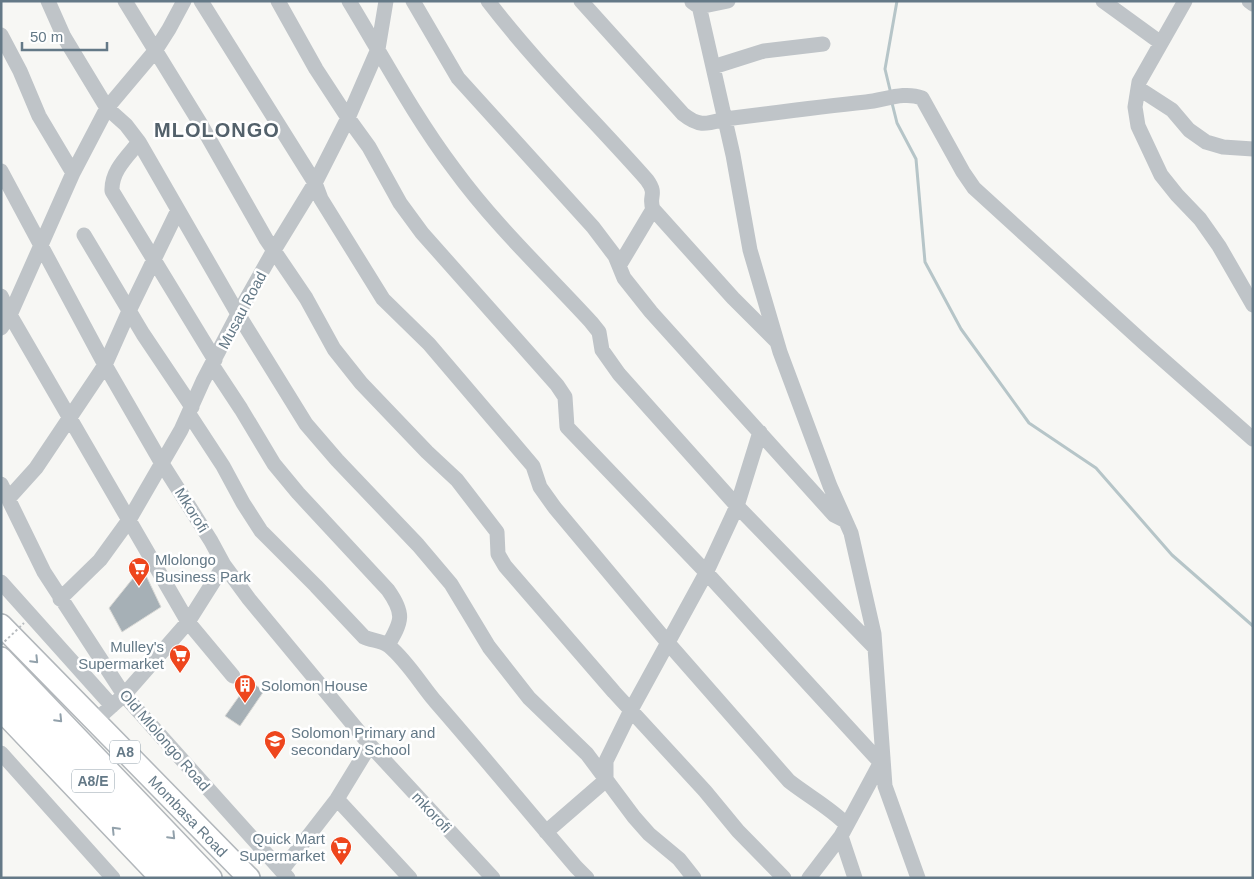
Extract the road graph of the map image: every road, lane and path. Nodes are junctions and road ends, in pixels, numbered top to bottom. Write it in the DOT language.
graph roads {
  1 [pos="48,1"];
  2 [pos="125,1"];
  3 [pos="184,1"];
  4 [pos="201,1"];
  5 [pos="278,1"];
  6 [pos="349,1"];
  7 [pos="386,1"];
  8 [pos="413,1"];
  9 [pos="488,1"];
  10 [pos="581,1"];
  11 [pos="728,1"];
  12 [pos="1103,1"];
  13 [pos="1185,1"];
  14 [pos="1249,1"];
  15 [pos="696,3"];
  16 [pos="1253,4"];
  17 [pos="1,35"];
  18 [pos="1161,43"];
  19 [pos="823,44"];
  20 [pos="378,49"];
  21 [pos="155,51"];
  22 [pos="713,67"];
  23 [pos="1138,88"];
  24 [pos="107,108"];
  25 [pos="348,118"];
  26 [pos="725,119"];
  27 [pos="139,142"];
  28 [pos="1253,149"];
  29 [pos="1,171"];
  30 [pos="73,173"];
  31 [pos="315,183"];
  32 [pos="653,209"];
  33 [pos="178,210"];
  34 [pos="84,235"];
  35 [pos="41,246"];
  36 [pos="274,250"];
  37 [pos="154,259"];
  38 [pos="619,266"];
  39 [pos="1,296"];
  40 [pos="1253,305"];
  41 [pos="129,311"];
  42 [pos="238,314"];
  43 [pos="6,321"];
  44 [pos="778,343"];
  45 [pos="214,362"];
  46 [pos="104,365"];
  47 [pos="190,410"];
  48 [pos="70,417"];
  49 [pos="760,432"];
  50 [pos="1253,439"];
  51 [pos="161,462"];
  52 [pos="1,484"];
  53 [pos="8,499"];
  54 [pos="737,506"];
  55 [pos="129,520"];
  56 [pos="845,520"];
  57 [pos="224,565"];
  58 [pos="706,573"];
  59 [pos="1,582"];
  60 [pos="60,599"];
  61 [pos="188,622"];
  62 [pos="24,623"];
  63 [pos="1,625"];
  64 [pos="668,643"];
  65 [pos="1,645"];
  66 [pos="388,645"];
  67 [pos="875,648"];
  68 [pos="1,658"];
  69 [pos="233,676"];
  70 [pos="1,685"];
  71 [pos="124,695"];
  72 [pos="112,706"];
  73 [pos="1,710"];
  74 [pos="631,710"];
  75 [pos="95,721"];
  76 [pos="370,746"];
  77 [pos="1,753"];
  78 [pos="882,760"];
  79 [pos="606,780"];
  80 [pos="337,799"];
  81 [pos="843,830"];
  82 [pos="546,832"];
  83 [pos="285,874"];
  84 [pos="113,878"];
  85 [pos="161,878"];
  86 [pos="185,878"];
  87 [pos="211,878"];
  88 [pos="249,878"];
  89 [pos="410,878"];
  90 [pos="493,878"];
  91 [pos="587,878"];
  92 [pos="694,878"];
  93 [pos="784,878"];
  94 [pos="809,878"];
  95 [pos="855,878"];
  96 [pos="918,878"];
  1 -- 24 [label="street"];
  2 -- 21 [label="street"];
  3 -- 21 [label="street"];
  4 -- 31 [label="street"];
  5 -- 25 [label="street"];
  6 -- 20 [label="street"];
  7 -- 20 [label="street, Musau Road"];
  8 -- 38 [label="street"];
  9 -- 32 [label="street"];
  10 -- 26 [label="street"];
  11 -- 15 [label="street"];
  12 -- 18 [label="street"];
  13 -- 18 [label="street"];
  14 -- 16 [label="street"];
  15 -- 22 [label="street"];
  17 -- 30 [label="street"];
  18 -- 23 [label="street"];
  19 -- 22 [label="street"];
  20 -- 25 [label="street, Musau Road"];
  20 -- 54 [label="street"];
  21 -- 24 [label="street"];
  21 -- 36 [label="street"];
  22 -- 26 [label="street"];
  23 -- 28 [label="street"];
  23 -- 40 [label="street"];
  24 -- 27 [label="street"];
  24 -- 30 [label="street"];
  25 -- 31 [label="street, Musau Road"];
  25 -- 58 [label="street"];
  26 -- 44 [label="street"];
  26 -- 50 [label="street"];
  27 -- 33 [label="street"];
  27 -- 37 [label="street"];
  29 -- 35 [label="street, Mkorofi"];
  30 -- 35 [label="street"];
  31 -- 36 [label="street, Musau Road"];
  31 -- 64 [label="street"];
  32 -- 38 [label="street"];
  32 -- 44 [label="street"];
  33 -- 37 [label="street"];
  33 -- 42 [label="street"];
  34 -- 41 [label="street"];
  35 -- 43 [label="street"];
  35 -- 46 [label="street, Mkorofi"];
  36 -- 42 [label="street, Musau Road"];
  36 -- 74 [label="street"];
  37 -- 41 [label="street"];
  37 -- 45 [label="street"];
  38 -- 49 [label="street"];
  39 -- 43 [label="street"];
  41 -- 46 [label="street"];
  41 -- 47 [label="street"];
  42 -- 45 [label="street, Musau Road"];
  42 -- 79 [label="street"];
  43 -- 48 [label="street"];
  44 -- 56 [label="street"];
  45 -- 47 [label="street, Musau Road"];
  45 -- 66 [label="street"];
  46 -- 48 [label="street"];
  46 -- 51 [label="street, Mkorofi"];
  47 -- 51 [label="street, Musau Road"];
  47 -- 66 [label="street"];
  48 -- 53 [label="street"];
  48 -- 55 [label="street"];
  49 -- 54 [label="street"];
  49 -- 56 [label="street"];
  51 -- 55 [label="street, Musau Road"];
  51 -- 57 [label="street, Mkorofi"];
  52 -- 53 [label="street, Old Mlolongo Road"];
  53 -- 60 [label="street, Old Mlolongo Road"];
  54 -- 58 [label="street"];
  54 -- 67 [label="street"];
  55 -- 60 [label="street, Musau Road"];
  55 -- 61 [label="street"];
  56 -- 67 [label="street"];
  57 -- 61 [label="street"];
  57 -- 76 [label="street, Mkorofi"];
  58 -- 64 [label="street"];
  58 -- 78 [label="street"];
  59 -- 72 [label="street"];
  60 -- 71 [label="street, Old Mlolongo Road"];
  61 -- 69 [label="street"];
  61 -- 71 [label="street"];
  62 -- 65 [label="path, bridge"];
  63 -- 75 [label="highway, Mombasa Road / A8, one-way"];
  64 -- 74 [label="street"];
  64 -- 81 [label="street"];
  66 -- 82 [label="street"];
  67 -- 78 [label="street"];
  68 -- 87 [label="highway, A8/E, one-way"];
  70 -- 86 [label="highway, A8/E"];
  71 -- 72 [label="street"];
  71 -- 83 [label="street, Old Mlolongo Road"];
  72 -- 75 [label="street"];
  85 -- 73 [label="highway, one-way"];
  74 -- 79 [label="street"];
  74 -- 93 [label="street"];
  75 -- 88 [label="highway, Mombasa Road / A8"];
  76 -- 80 [label="street"];
  76 -- 90 [label="street, mkorofi"];
  77 -- 84 [label="street"];
  78 -- 81 [label="street"];
  78 -- 96 [label="street"];
  79 -- 82 [label="street"];
  79 -- 92 [label="street"];
  80 -- 83 [label="street"];
  80 -- 89 [label="street"];
  81 -- 94 [label="street"];
  81 -- 95 [label="street"];
  82 -- 91 [label="street"];
}
